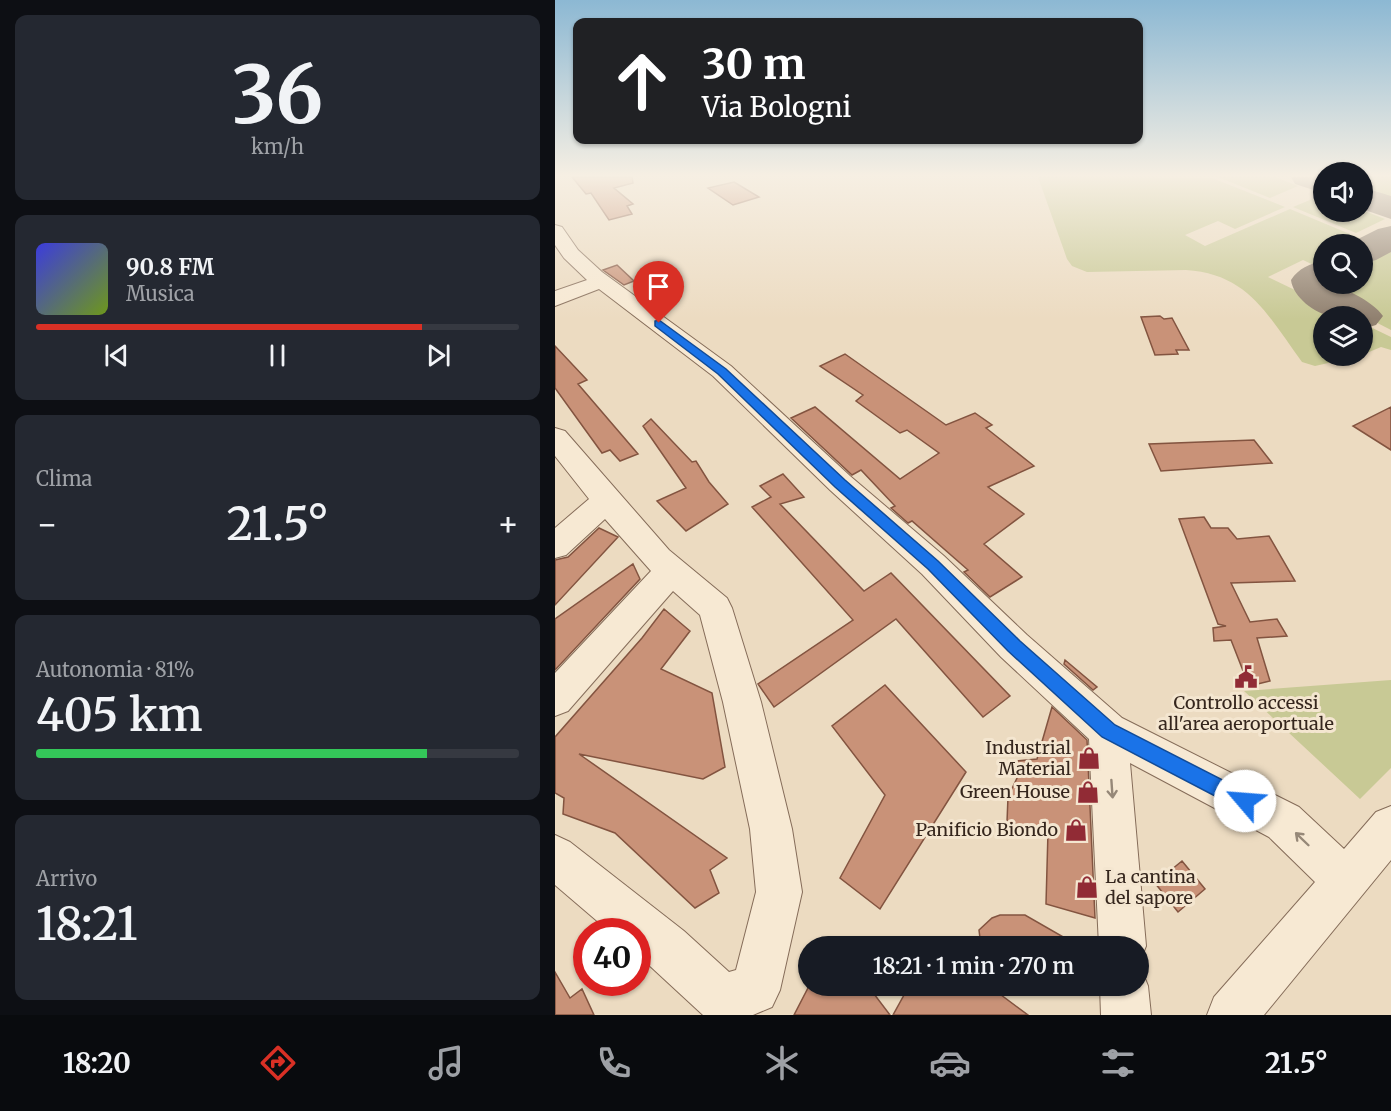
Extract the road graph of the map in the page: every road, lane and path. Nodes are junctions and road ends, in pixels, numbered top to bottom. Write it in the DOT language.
graph roads {
  1 [pos="555,231"];
  2 [pos="602,281"];
  3 [pos="555,299"];
  4 [pos="555,437"];
  5 [pos="606,501"];
  6 [pos="555,546"];
  7 [pos="672,570"];
  8 [pos="555,699"];
  9 [pos="1108,731"];
  10 [pos="1391,826"];
  11 [pos="555,857"];
  12 [pos="1344,880"];
  13 [pos="1121,936"];
  14 [pos="1125,996"];
  15 [pos="1126,1015"];
  16 [pos="1232,1015"];
  1 -- 2 [label="street"];
  2 -- 3 [label="street"];
  2 -- 9 [label="street"];
  4 -- 5 [label="street"];
  5 -- 6 [label="street"];
  5 -- 7 [label="street"];
  7 -- 8 [label="street"];
  7 -- 11 [label="street"];
  12 -- 9 [label="street, one-way"];
  9 -- 13 [label="street, one-way"];
  10 -- 12 [label="street"];
  12 -- 16 [label="street"];
  14 -- 15 [label="street"];
}
